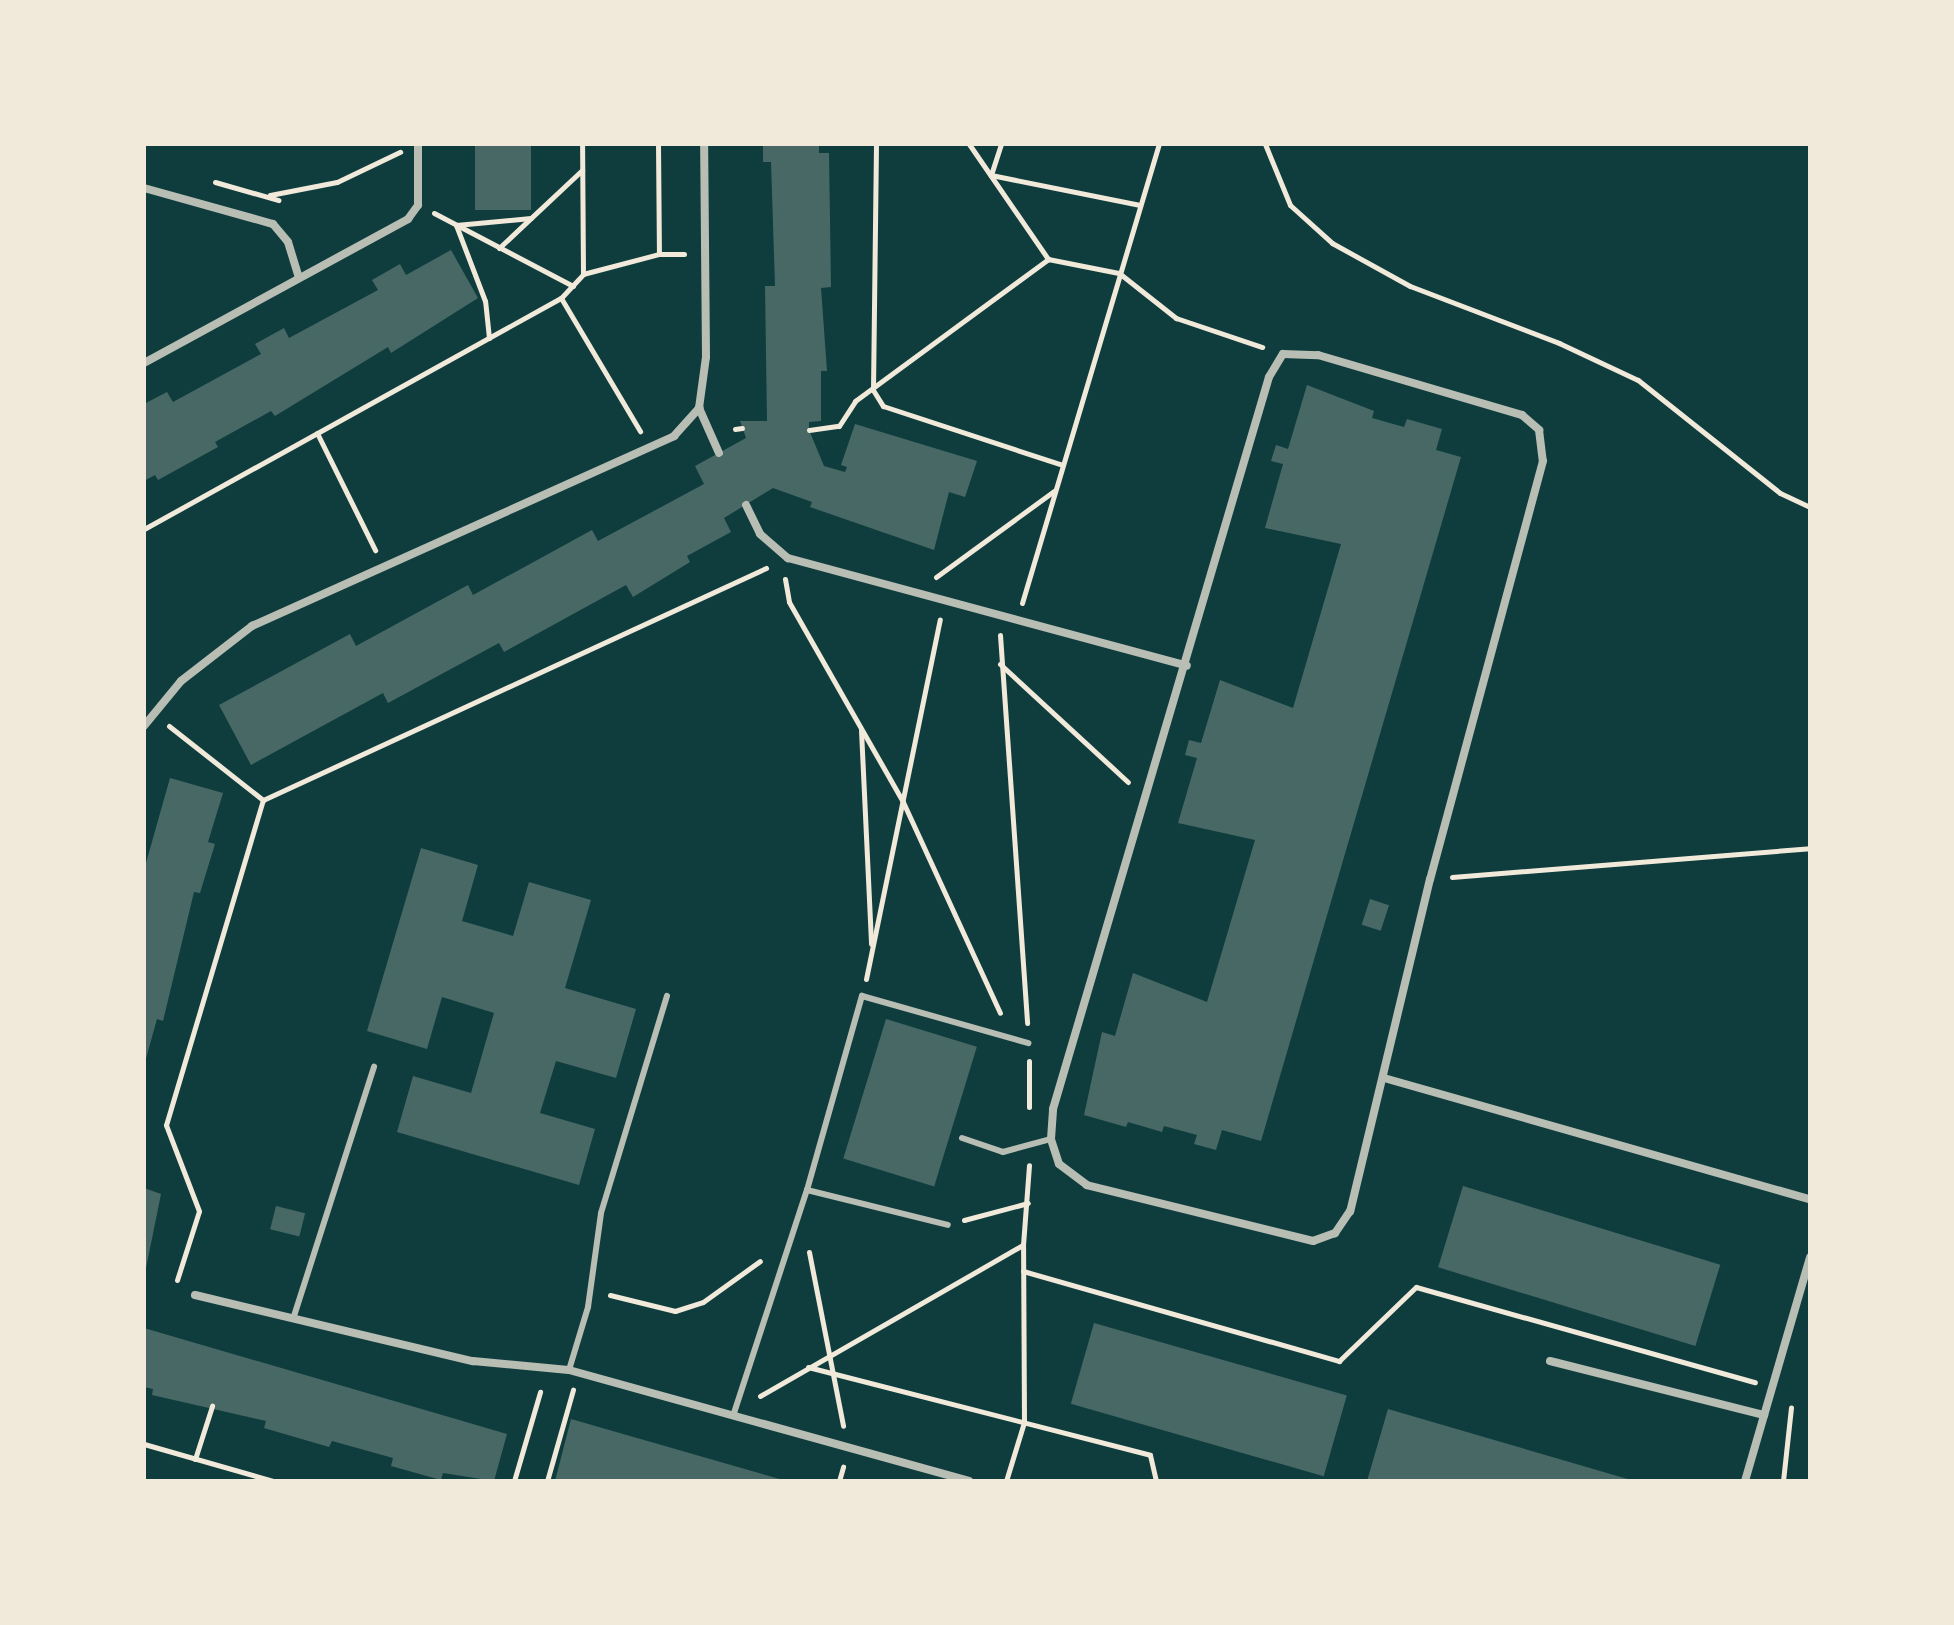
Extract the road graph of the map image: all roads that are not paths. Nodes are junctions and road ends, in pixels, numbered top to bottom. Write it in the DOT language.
graph roads {
  1 [pos="418,144"];
  2 [pos="704,144"];
  3 [pos="144,188"];
  4 [pos="299,277"];
  5 [pos="144,363"];
  6 [pos="699,408"];
  7 [pos="719,453"];
  8 [pos="746,505"];
  9 [pos="1187,666"];
  10 [pos="144,726"];
  11 [pos="667,996"];
  12 [pos="1028,1043"];
  13 [pos="374,1067"];
  14 [pos="1384,1078"];
  15 [pos="962,1138"];
  16 [pos="1051,1139"];
  17 [pos="807,1190"];
  18 [pos="1810,1199"];
  19 [pos="948,1225"];
  20 [pos="1810,1257"];
  21 [pos="195,1295"];
  22 [pos="294,1316"];
  23 [pos="1550,1361"];
  24 [pos="569,1370"];
  25 [pos="734,1413"];
  26 [pos="1764,1415"];
  27 [pos="969,1481"];
  28 [pos="1745,1481"];
  1 -- 4 [label="street"];
  2 -- 6 [label="street"];
  3 -- 4 [label="street"];
  4 -- 5 [label="street"];
  6 -- 7 [label="street"];
  6 -- 10 [label="street"];
  8 -- 9 [label="street"];
  9 -- 14 [label="street"];
  9 -- 16 [label="street"];
  11 -- 24 [label="lane"];
  12 -- 17 [label="lane"];
  13 -- 22 [label="lane"];
  14 -- 16 [label="street"];
  14 -- 18 [label="street"];
  15 -- 16 [label="lane"];
  17 -- 19 [label="lane"];
  17 -- 25 [label="lane"];
  20 -- 26 [label="street"];
  21 -- 22 [label="street"];
  22 -- 24 [label="street"];
  23 -- 26 [label="street"];
  24 -- 25 [label="street"];
  25 -- 27 [label="street"];
  26 -- 28 [label="street"];
}
